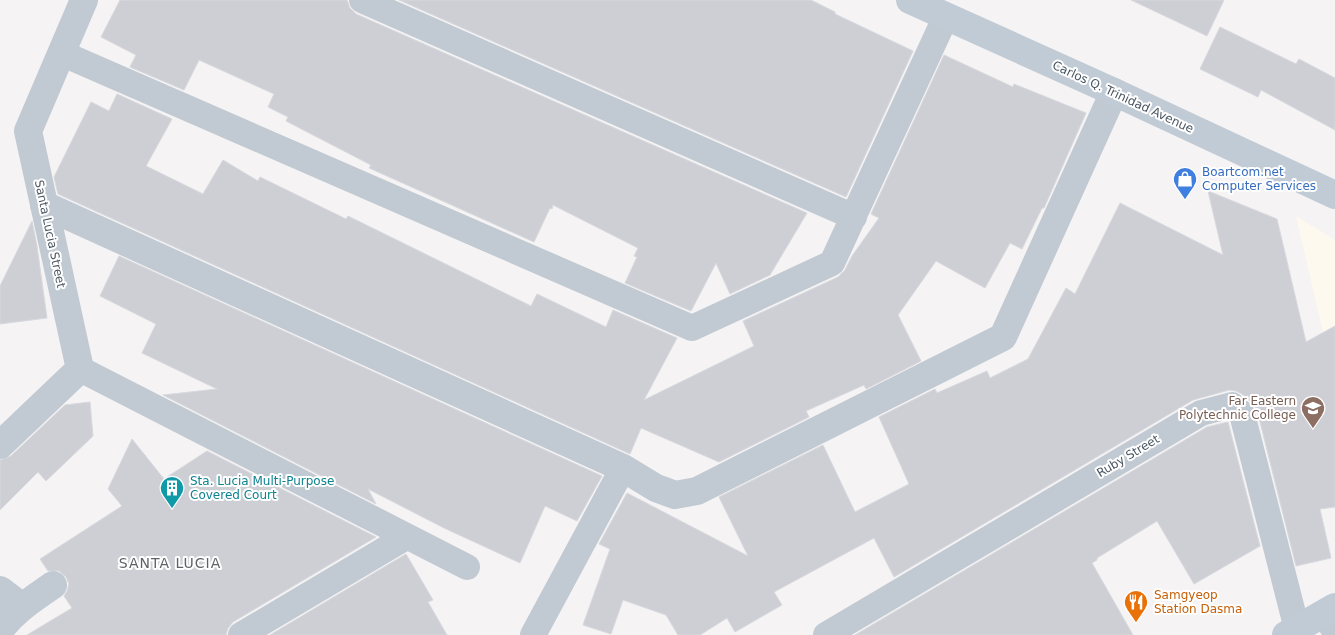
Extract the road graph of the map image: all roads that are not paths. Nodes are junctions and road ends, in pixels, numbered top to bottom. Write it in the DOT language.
graph roads {
  1 [pos="84,0"];
  2 [pos="362,0"];
  3 [pos="910,0"];
  4 [pos="946,16"];
  5 [pos="61,53"];
  6 [pos="1114,92"];
  7 [pos="1335,195"];
  8 [pos="44,205"];
  9 [pos="854,217"];
  10 [pos="80,369"];
  11 [pos="0,444"];
  12 [pos="623,468"];
  13 [pos="406,537"];
  14 [pos="467,567"];
  15 [pos="53,585"];
  16 [pos="0,590"];
  17 [pos="21,606"];
  18 [pos="1329,619"];
  19 [pos="0,630"];
  20 [pos="1292,632"];
  21 [pos="241,635"];
  22 [pos="533,635"];
  23 [pos="826,635"];
  1 -- 5 [label="street, Santa Lucia Street"];
  2 -- 9 [label="street"];
  3 -- 4 [label="main road, Carlos Q. Trinidad Avenue"];
  4 -- 6 [label="main road, Carlos Q. Trinidad Avenue"];
  4 -- 9 [label="street"];
  5 -- 8 [label="street, Santa Lucia Street"];
  5 -- 9 [label="street"];
  6 -- 7 [label="main road, Carlos Q. Trinidad Avenue"];
  6 -- 12 [label="street"];
  8 -- 10 [label="street, Santa Lucia Street"];
  8 -- 12 [label="street"];
  10 -- 11 [label="street"];
  10 -- 13 [label="street"];
  12 -- 22 [label="street"];
  13 -- 14 [label="street"];
  13 -- 21 [label="street"];
  15 -- 17 [label="street"];
  16 -- 17 [label="street"];
  17 -- 19 [label="street"];
  18 -- 20 [label="main road"];
  20 -- 23 [label="street, Ruby Street"];
}
